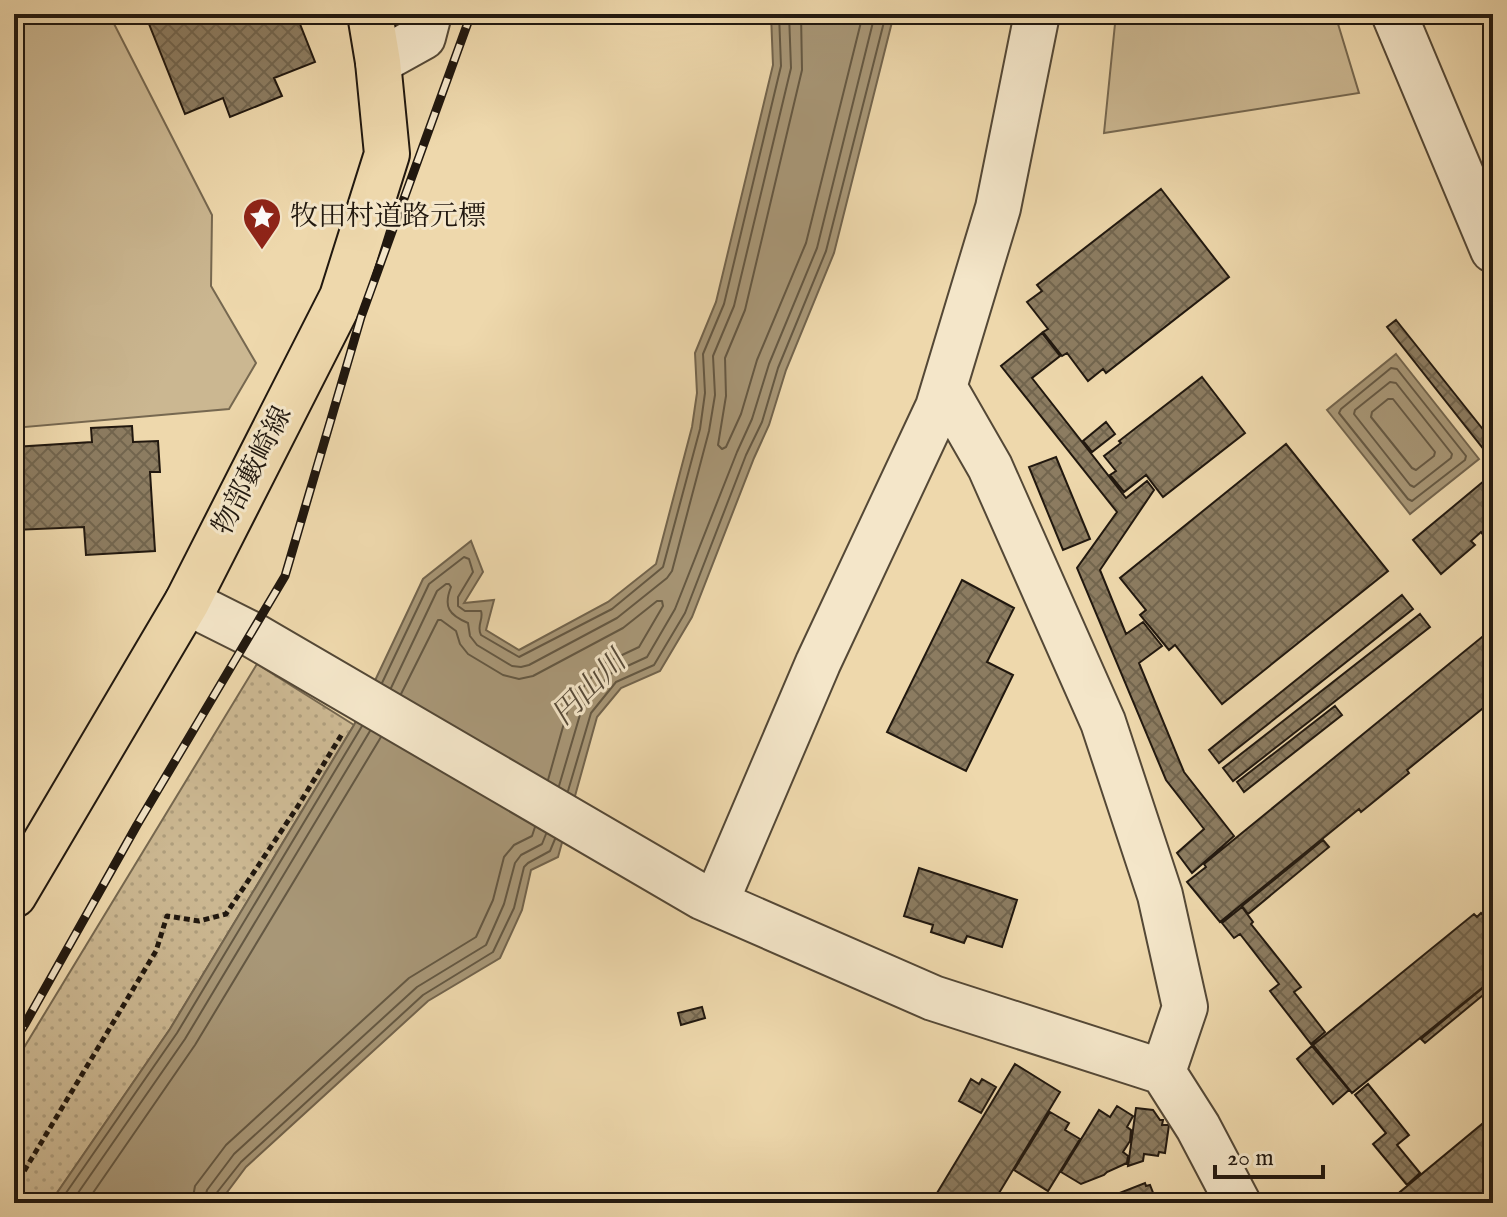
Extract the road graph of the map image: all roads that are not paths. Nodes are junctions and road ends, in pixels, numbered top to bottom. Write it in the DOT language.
graph roads {
  1 [pos="370,14"];
  2 [pos="429,14"];
  3 [pos="1037,14"];
  4 [pos="1394,14"];
  5 [pos="378,62"];
  6 [pos="1493,250"];
  7 [pos="944,387"];
  8 [pos="187,602"];
  9 [pos="14,895"];
  10 [pos="709,899"];
  11 [pos="1163,1072"];
  12 [pos="1238,1203"];
  1 -- 5 [label="main road, 物部藪崎線"];
  2 -- 5 [label="street"];
  3 -- 7 [label="street"];
  4 -- 6 [label="street"];
  5 -- 8 [label="main road, 物部藪崎線"];
  7 -- 10 [label="street"];
  7 -- 11 [label="street"];
  8 -- 9 [label="main road, 物部藪崎線"];
  8 -- 10 [label="street"];
  10 -- 11 [label="street"];
  11 -- 12 [label="street"];
}
